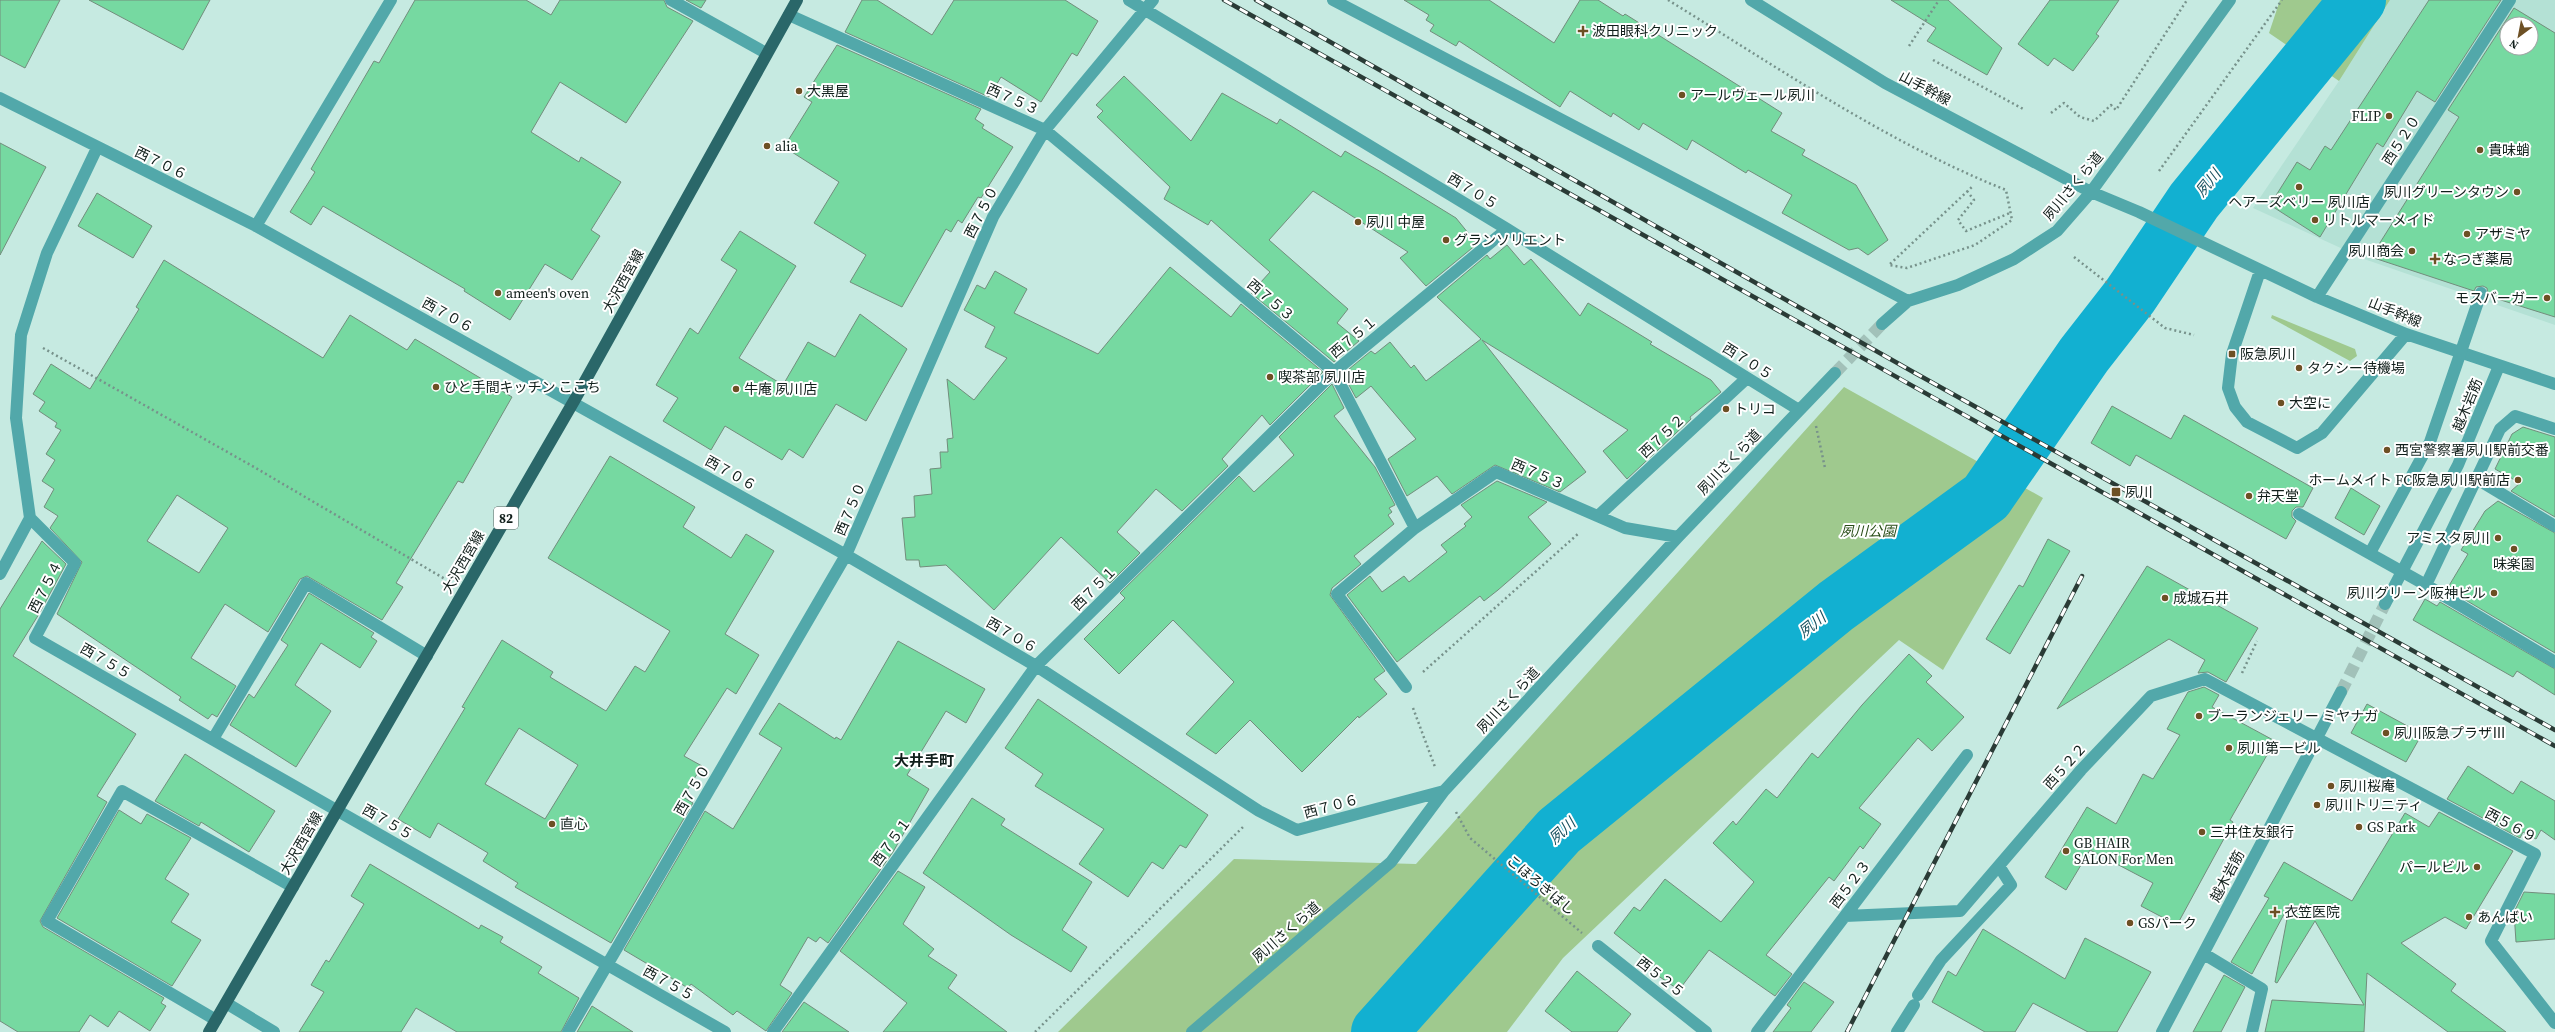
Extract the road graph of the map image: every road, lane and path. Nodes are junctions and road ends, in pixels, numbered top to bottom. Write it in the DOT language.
graph roads {
  1 [pos="391,0"];
  2 [pos="671,0"];
  3 [pos="797,0"];
  4 [pos="1129,0"];
  5 [pos="1668,0"];
  6 [pos="1751,0"];
  7 [pos="1939,0"];
  8 [pos="2187,0"];
  9 [pos="2230,0"];
  10 [pos="2282,0"];
  11 [pos="2510,0"];
  12 [pos="1339,1"];
  13 [pos="1149,5"];
  14 [pos="789,14"];
  15 [pos="1909,46"];
  16 [pos="766,53"];
  17 [pos="1933,60"];
  18 [pos="0,98"];
  19 [pos="2025,110"];
  20 [pos="2051,113"];
  21 [pos="1045,130"];
  22 [pos="97,148"];
  23 [pos="2159,171"];
  24 [pos="1973,186"];
  25 [pos="1967,191"];
  26 [pos="2091,192"];
  27 [pos="2010,213"];
  28 [pos="256,226"];
  29 [pos="1507,229"];
  30 [pos="2074,257"];
  31 [pos="2260,271"];
  32 [pos="2481,293"];
  33 [pos="2318,297"];
  34 [pos="1908,302"];
  35 [pos="1882,324"];
  36 [pos="2406,334"];
  37 [pos="2194,335"];
  38 [pos="20,336"];
  39 [pos="2499,366"];
  40 [pos="1334,372"];
  41 [pos="1835,374"];
  42 [pos="1747,378"];
  43 [pos="2555,384"];
  44 [pos="574,401"];
  45 [pos="1799,410"];
  46 [pos="1816,422"];
  47 [pos="2555,429"];
  48 [pos="1825,468"];
  49 [pos="2477,479"];
  50 [pos="2299,514"];
  51 [pos="1598,516"];
  52 [pos="30,518"];
  53 [pos="2555,526"];
  54 [pos="1416,528"];
  55 [pos="1678,536"];
  56 [pos="2370,553"];
  57 [pos="846,555"];
  58 [pos="0,574"];
  59 [pos="2426,585"];
  60 [pos="465,590"];
  61 [pos="2385,604"];
  62 [pos="35,638"];
  63 [pos="2257,641"];
  64 [pos="427,656"];
  65 [pos="2555,662"];
  66 [pos="1036,666"];
  67 [pos="2246,666"];
  68 [pos="1406,687"];
  69 [pos="2341,692"];
  70 [pos="213,739"];
  71 [pos="2317,739"];
  72 [pos="1967,755"];
  73 [pos="1444,792"];
  74 [pos="337,810"];
  75 [pos="1259,811"];
  76 [pos="1999,866"];
  77 [pos="293,887"];
  78 [pos="1845,916"];
  79 [pos="1598,946"];
  80 [pos="2204,954"];
  81 [pos="607,965"];
  82 [pos="226,1003"];
  83 [pos="216,1020"];
  84 [pos="2555,1023"];
  85 [pos="209,1032"];
  86 [pos="274,1032"];
  87 [pos="568,1032"];
  88 [pos="725,1032"];
  89 [pos="773,1032"];
  90 [pos="1035,1032"];
  91 [pos="1192,1032"];
  92 [pos="1706,1032"];
  93 [pos="1757,1032"];
  94 [pos="1897,1032"];
  95 [pos="2162,1032"];
  96 [pos="2252,1032"];
  1 -- 28 [label="street"];
  2 -- 16 [label="street"];
  3 -- 14 [label="main road, 大沢西宮線 / 82"];
  4 -- 13 [label="street, 西７０５"];
  5 -- 27 [label="path"];
  6 -- 26 [label="street, 山手幹線"];
  7 -- 15 [label="path"];
  8 -- 20 [label="path"];
  9 -- 26 [label="street, 夙川さくら道"];
  10 -- 23 [label="path"];
  11 -- 33 [label="street, 西５２０"];
  12 -- 34 [label="street"];
  13 -- 21 [label="street, 西７５０"];
  13 -- 29 [label="street, 西７０５"];
  14 -- 16 [label="main road, 大沢西宮線 / 82"];
  14 -- 21 [label="street, 西７５３"];
  16 -- 44 [label="main road, 大沢西宮線 / 82"];
  17 -- 19 [label="path"];
  18 -- 22 [label="street, 西７０６"];
  21 -- 40 [label="street, 西７５３"];
  21 -- 57 [label="street, 西７５０"];
  22 -- 28 [label="street, 西７０６"];
  22 -- 38 [label="street"];
  24 -- 25 [label="path"];
  25 -- 27 [label="path"];
  25 -- 27 [label="path"];
  26 -- 31 [label="street, 山手幹線"];
  26 -- 34 [label="street, 夙川さくら道"];
  28 -- 44 [label="street, 西７０６"];
  29 -- 40 [label="street, 西７５１"];
  29 -- 42 [label="street, 西７０５"];
  30 -- 37 [label="path"];
  31 -- 33 [label="street, 山手幹線"];
  31 -- 36 [label="street"];
  32 -- 56 [label="street, bridge"];
  33 -- 36 [label="street, 山手幹線"];
  34 -- 35 [label="street, 夙川さくら道"];
  36 -- 39 [label="street, 山手幹線"];
  38 -- 52 [label="street"];
  38 -- 60 [label="path"];
  39 -- 43 [label="street, 山手幹線"];
  39 -- 61 [label="street, 越木岩筋"];
  40 -- 54 [label="street, 西７５３"];
  40 -- 66 [label="street, 西７５１"];
  41 -- 45 [label="street, 夙川さくら道"];
  42 -- 45 [label="street, 西７０５"];
  42 -- 51 [label="street, 西７５２"];
  44 -- 57 [label="street, 西７０６"];
  44 -- 60 [label="main road, 大沢西宮線 / 82"];
  45 -- 55 [label="street, 夙川さくら道"];
  46 -- 48 [label="path"];
  47 -- 49 [label="street"];
  49 -- 53 [label="street"];
  49 -- 59 [label="street"];
  50 -- 56 [label="street, bridge"];
  51 -- 54 [label="street, 西７５３"];
  51 -- 55 [label="street, 西７５３"];
  51 -- 68 [label="path"];
  52 -- 58 [label="street"];
  52 -- 62 [label="street, 西７５４"];
  54 -- 68 [label="street"];
  55 -- 73 [label="street, 夙川さくら道"];
  56 -- 59 [label="street, bridge"];
  57 -- 66 [label="street, 西７０６"];
  57 -- 81 [label="street, 西７５０"];
  59 -- 65 [label="street"];
  60 -- 64 [label="main road, 大沢西宮線 / 82"];
  62 -- 70 [label="street, 西７５５"];
  63 -- 67 [label="path"];
  64 -- 70 [label="street"];
  64 -- 74 [label="main road, 大沢西宮線 / 82"];
  66 -- 75 [label="street, 西７０６"];
  66 -- 89 [label="street, 西７５１"];
  68 -- 73 [label="path"];
  69 -- 71 [label="street, 越木岩筋"];
  70 -- 74 [label="street, 西７５５"];
  71 -- 76 [label="street, 西５２２"];
  71 -- 80 [label="street, 越木岩筋"];
  71 -- 84 [label="street, 西５６９"];
  72 -- 78 [label="street, 西５２３"];
  73 -- 75 [label="street, 西７０６"];
  73 -- 79 [label="path, こほろぎばし"];
  73 -- 91 [label="street, 夙川さくら道"];
  74 -- 77 [label="main road, 大沢西宮線 / 82"];
  74 -- 81 [label="street, 西７５５"];
  75 -- 90 [label="path"];
  76 -- 78 [label="street, 西５２２"];
  76 -- 94 [label="street"];
  77 -- 82 [label="main road, 大沢西宮線 / 82"];
  77 -- 83 [label="street"];
  78 -- 93 [label="street, 西５２３"];
  79 -- 92 [label="street, 西５２５"];
  80 -- 95 [label="street, 越木岩筋"];
  80 -- 96 [label="street"];
  81 -- 87 [label="street, 西７５０"];
  81 -- 88 [label="street, 西７５５"];
  82 -- 83 [label="main road, 大沢西宮線 / 82"];
  82 -- 86 [label="street"];
  83 -- 85 [label="main road, 大沢西宮線 / 82"];
}
